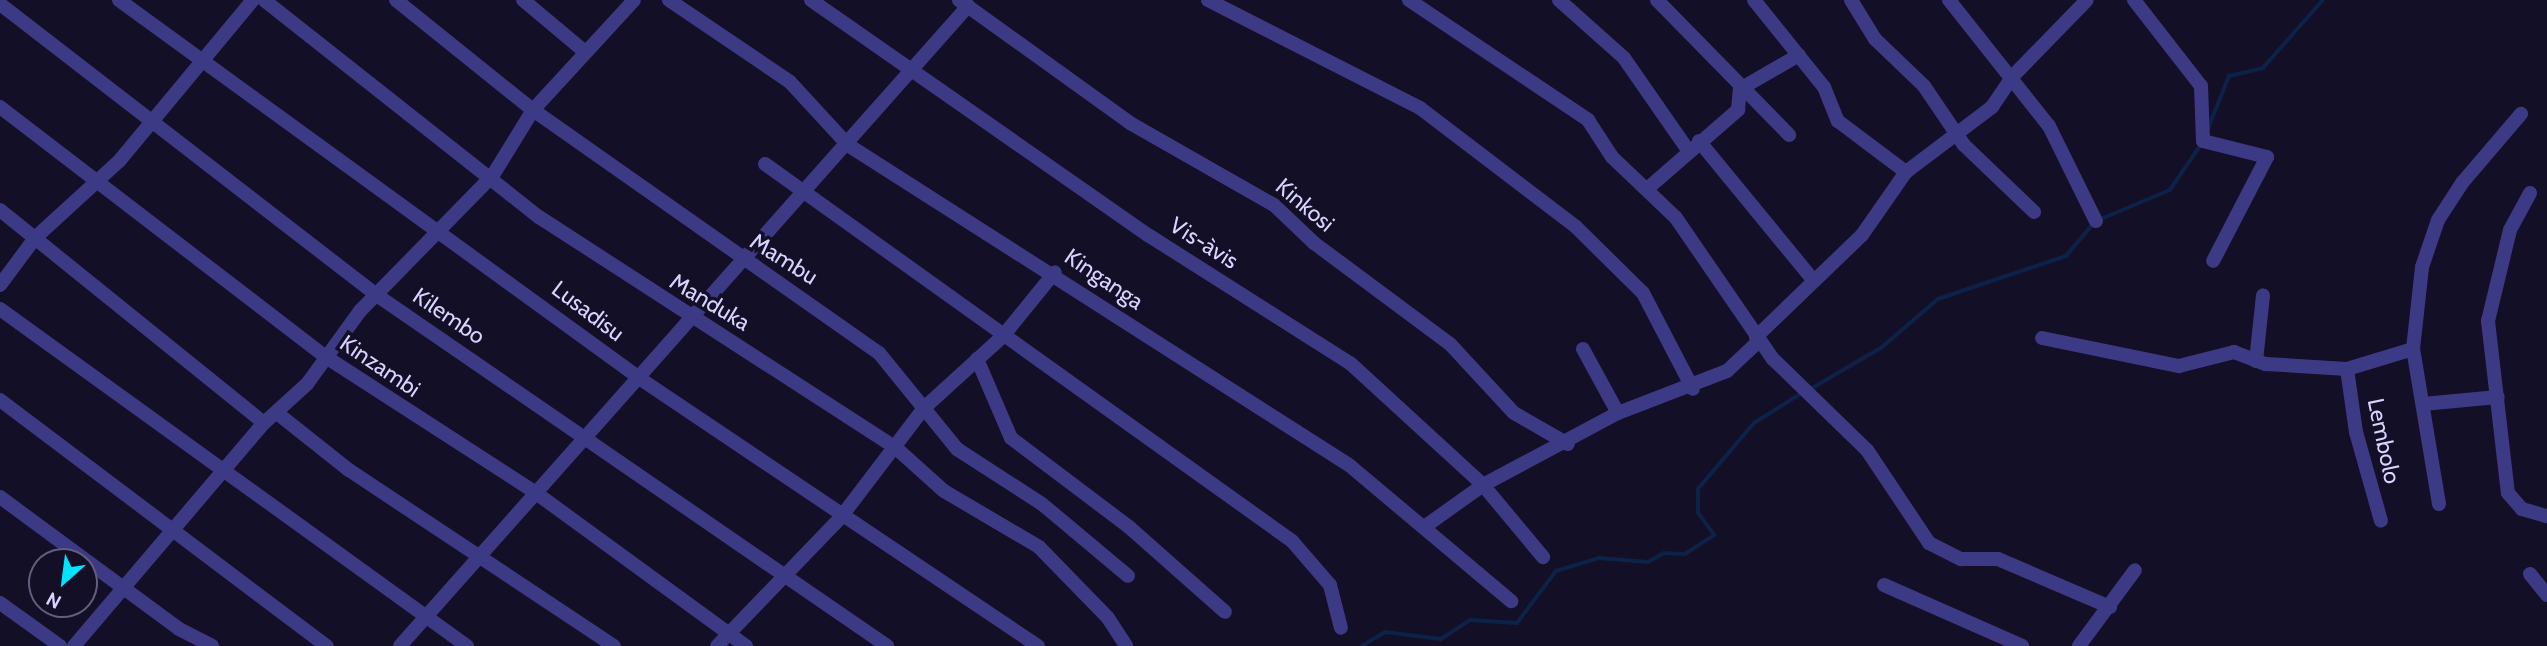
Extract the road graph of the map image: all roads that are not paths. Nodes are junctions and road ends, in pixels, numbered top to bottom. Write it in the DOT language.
graph roads {
  1 [pos="120,0"];
  2 [pos="253,0"];
  3 [pos="264,0"];
  4 [pos="396,0"];
  5 [pos="523,0"];
  6 [pos="634,0"];
  7 [pos="669,0"];
  8 [pos="811,0"];
  9 [pos="1208,0"];
  10 [pos="1409,0"];
  11 [pos="1559,0"];
  12 [pos="1657,0"];
  13 [pos="1754,0"];
  14 [pos="1851,0"];
  15 [pos="1949,0"];
  16 [pos="2087,0"];
  17 [pos="2134,0"];
  18 [pos="964,3"];
  19 [pos="0,4"];
  20 [pos="584,51"];
  21 [pos="1800,55"];
  22 [pos="202,61"];
  23 [pos="915,72"];
  24 [pos="2012,77"];
  25 [pos="1740,89"];
  26 [pos="0,107"];
  27 [pos="533,110"];
  28 [pos="2521,114"];
  29 [pos="151,123"];
  30 [pos="1789,135"];
  31 [pos="1956,135"];
  32 [pos="848,145"];
  33 [pos="1693,145"];
  34 [pos="765,164"];
  35 [pos="1906,172"];
  36 [pos="493,175"];
  37 [pos="100,179"];
  38 [pos="1647,189"];
  39 [pos="800,190"];
  40 [pos="2530,193"];
  41 [pos="0,210"];
  42 [pos="2034,212"];
  43 [pos="2096,221"];
  44 [pos="436,234"];
  45 [pos="35,238"];
  46 [pos="2213,261"];
  47 [pos="743,262"];
  48 [pos="1055,272"];
  49 [pos="1814,281"];
  50 [pos="0,285"];
  51 [pos="2263,295"];
  52 [pos="378,296"];
  53 [pos="0,309"];
  54 [pos="695,317"];
  55 [pos="1003,336"];
  56 [pos="2042,338"];
  57 [pos="1758,339"];
  58 [pos="1583,349"];
  59 [pos="2413,349"];
  60 [pos="326,357"];
  61 [pos="977,359"];
  62 [pos="2256,361"];
  63 [pos="2347,369"];
  64 [pos="642,380"];
  65 [pos="1693,389"];
  66 [pos="2498,397"];
  67 [pos="0,400"];
  68 [pos="2423,404"];
  69 [pos="924,408"];
  70 [pos="277,413"];
  71 [pos="1618,413"];
  72 [pos="264,423"];
  73 [pos="589,440"];
  74 [pos="1568,444"];
  75 [pos="896,448"];
  76 [pos="220,474"];
  77 [pos="1483,485"];
  78 [pos="536,493"];
  79 [pos="0,497"];
  80 [pos="2439,504"];
  81 [pos="2547,516"];
  82 [pos="841,517"];
  83 [pos="2381,521"];
  84 [pos="1427,525"];
  85 [pos="174,529"];
  86 [pos="482,556"];
  87 [pos="1543,557"];
  88 [pos="2135,570"];
  89 [pos="782,573"];
  90 [pos="2530,574"];
  91 [pos="1128,576"];
  92 [pos="1884,585"];
  93 [pos="128,587"];
  94 [pos="2547,595"];
  95 [pos="1511,601"];
  96 [pos="0,603"];
  97 [pos="2110,607"];
  98 [pos="1225,612"];
  99 [pos="429,617"];
  100 [pos="1341,628"];
  101 [pos="727,634"];
  102 [pos="60,646"];
  103 [pos="74,646"];
  104 [pos="212,646"];
  105 [pos="327,646"];
  106 [pos="400,646"];
  107 [pos="467,646"];
  108 [pos="614,646"];
  109 [pos="716,646"];
  110 [pos="746,646"];
  111 [pos="887,646"];
  112 [pos="1038,646"];
  113 [pos="1126,646"];
  114 [pos="2022,646"];
  115 [pos="2079,646"];
  1 -- 22 [label="street, Lusadisu"];
  2 -- 22 [label="street"];
  3 -- 36 [label="street, Manduka"];
  4 -- 27 [label="street, Mambu"];
  5 -- 20 [label="street"];
  6 -- 20 [label="street"];
  7 -- 32 [label="street, Kinganga"];
  8 -- 23 [label="street, Vis-àvis"];
  9 -- 65 [label="street"];
  10 -- 38 [label="street"];
  11 -- 33 [label="street"];
  12 -- 25 [label="street"];
  13 -- 21 [label="street"];
  14 -- 31 [label="street"];
  15 -- 24 [label="street"];
  16 -- 24 [label="street"];
  17 -- 46 [label="street"];
  18 -- 23 [label="street"];
  18 -- 74 [label="street, Kinkosi"];
  19 -- 29 [label="street, Kilembo"];
  20 -- 27 [label="street"];
  21 -- 25 [label="street"];
  21 -- 35 [label="street"];
  22 -- 29 [label="street"];
  22 -- 44 [label="street, Lusadisu"];
  23 -- 32 [label="street"];
  23 -- 77 [label="street, Vis-àvis"];
  24 -- 31 [label="street"];
  24 -- 43 [label="street"];
  25 -- 30 [label="street"];
  25 -- 33 [label="street"];
  26 -- 37 [label="street, Kinzambi"];
  27 -- 36 [label="street"];
  27 -- 47 [label="street, Mambu"];
  28 -- 59 [label="street"];
  29 -- 37 [label="street"];
  29 -- 52 [label="street, Kilembo"];
  31 -- 35 [label="street"];
  31 -- 42 [label="street"];
  32 -- 39 [label="street"];
  32 -- 48 [label="street, Kinganga"];
  33 -- 38 [label="street"];
  33 -- 49 [label="street"];
  34 -- 39 [label="street"];
  35 -- 49 [label="street"];
  36 -- 44 [label="street"];
  36 -- 54 [label="street, Manduka"];
  37 -- 45 [label="street"];
  37 -- 60 [label="street, Kinzambi"];
  38 -- 57 [label="street"];
  39 -- 47 [label="street"];
  39 -- 55 [label="street"];
  40 -- 66 [label="street"];
  41 -- 45 [label="street"];
  44 -- 52 [label="street"];
  44 -- 64 [label="street, Lusadisu"];
  45 -- 50 [label="street"];
  45 -- 72 [label="street"];
  47 -- 54 [label="street"];
  47 -- 69 [label="street, Mambu"];
  48 -- 55 [label="street"];
  48 -- 84 [label="street, Kinganga"];
  49 -- 57 [label="street"];
  51 -- 62 [label="street"];
  52 -- 60 [label="street"];
  52 -- 73 [label="street, Kilembo"];
  53 -- 76 [label="street"];
  54 -- 64 [label="street"];
  54 -- 75 [label="street, Manduka"];
  55 -- 61 [label="street"];
  55 -- 100 [label="street"];
  56 -- 62 [label="street"];
  57 -- 65 [label="street"];
  57 -- 97 [label="street"];
  58 -- 71 [label="street"];
  59 -- 63 [label="street"];
  59 -- 68 [label="street"];
  60 -- 70 [label="street"];
  60 -- 78 [label="street, Kinzambi"];
  61 -- 69 [label="street"];
  61 -- 98 [label="street"];
  62 -- 63 [label="street"];
  63 -- 83 [label="street, Lembolo"];
  64 -- 73 [label="street"];
  64 -- 82 [label="street, Lusadisu"];
  65 -- 71 [label="street"];
  66 -- 68 [label="street"];
  66 -- 81 [label="street"];
  67 -- 85 [label="street"];
  68 -- 80 [label="street"];
  69 -- 75 [label="street"];
  69 -- 91 [label="street, Mambu"];
  70 -- 72 [label="street"];
  70 -- 86 [label="street"];
  71 -- 74 [label="street"];
  72 -- 76 [label="street"];
  73 -- 78 [label="street"];
  73 -- 89 [label="street, Kilembo"];
  74 -- 77 [label="street"];
  75 -- 82 [label="street"];
  75 -- 113 [label="street, Manduka"];
  76 -- 85 [label="street"];
  76 -- 99 [label="street"];
  77 -- 84 [label="street"];
  77 -- 87 [label="street, Vis-àvis"];
  78 -- 86 [label="street"];
  78 -- 101 [label="street, Kinzambi"];
  79 -- 93 [label="street"];
  82 -- 89 [label="street"];
  82 -- 112 [label="street, Lusadisu"];
  84 -- 95 [label="street, Kinganga"];
  85 -- 93 [label="street"];
  85 -- 105 [label="street"];
  86 -- 99 [label="street"];
  86 -- 108 [label="street"];
  88 -- 97 [label="street"];
  89 -- 101 [label="street"];
  89 -- 111 [label="street, Kilembo"];
  90 -- 94 [label="street"];
  92 -- 114 [label="street"];
  93 -- 103 [label="street"];
  93 -- 104 [label="street"];
  96 -- 102 [label="street"];
  97 -- 115 [label="street"];
  99 -- 106 [label="street"];
  99 -- 107 [label="street"];
  101 -- 109 [label="street"];
  101 -- 110 [label="street, Kinzambi"];
}
